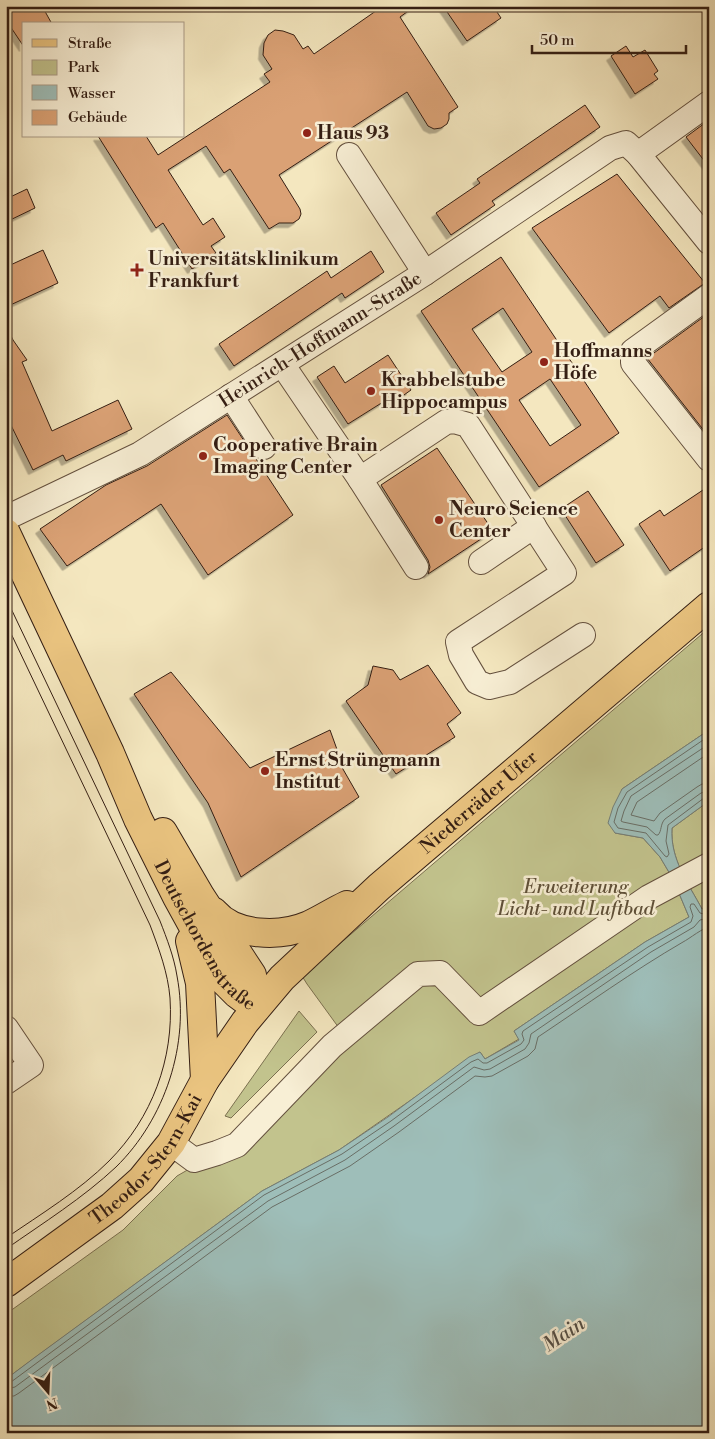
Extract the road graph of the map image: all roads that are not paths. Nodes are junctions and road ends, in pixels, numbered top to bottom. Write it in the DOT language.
graph roads {
  1 [pos="709,104"];
  2 [pos="632,148"];
  3 [pos="349,155"];
  4 [pos="709,242"];
  5 [pos="425,273"];
  6 [pos="709,296"];
  7 [pos="282,364"];
  8 [pos="231,396"];
  9 [pos="264,446"];
  10 [pos="709,459"];
  11 [pos="360,479"];
  12 [pos="6,518"];
  13 [pos="534,526"];
  14 [pos="9,546"];
  15 [pos="481,562"];
  16 [pos="416,567"];
  17 [pos="709,606"];
  18 [pos="583,635"];
  19 [pos="701,869"];
  20 [pos="379,887"];
  21 [pos="189,897"];
  22 [pos="256,1008"];
  23 [pos="6,1028"];
  24 [pos="205,1080"];
  25 [pos="6,1082"];
  26 [pos="171,1143"];
  27 [pos="6,1283"];
  1 -- 2 [label="street, Heinrich-Hoffmann-Straße"];
  2 -- 4 [label="street"];
  2 -- 5 [label="street, Heinrich-Hoffmann-Straße"];
  3 -- 5 [label="street"];
  5 -- 7 [label="street, Heinrich-Hoffmann-Straße"];
  6 -- 10 [label="street"];
  7 -- 8 [label="street, Heinrich-Hoffmann-Straße"];
  7 -- 11 [label="street"];
  8 -- 9 [label="street"];
  8 -- 12 [label="street, Heinrich-Hoffmann-Straße"];
  11 -- 13 [label="street"];
  11 -- 16 [label="street"];
  13 -- 15 [label="street"];
  13 -- 18 [label="street"];
  14 -- 21 [label="main road, Deutschordenstraße"];
  17 -- 20 [label="main road, Niederräder Ufer"];
  19 -- 26 [label="street"];
  20 -- 21 [label="main road"];
  20 -- 22 [label="main road, Niederräder Ufer"];
  21 -- 22 [label="main road, Deutschordenstraße"];
  21 -- 24 [label="main road"];
  22 -- 24 [label="main road, Theodor-Stern-Kai"];
  23 -- 25 [label="street"];
  24 -- 26 [label="main road, Theodor-Stern-Kai"];
  26 -- 27 [label="main road, Theodor-Stern-Kai"];
}
